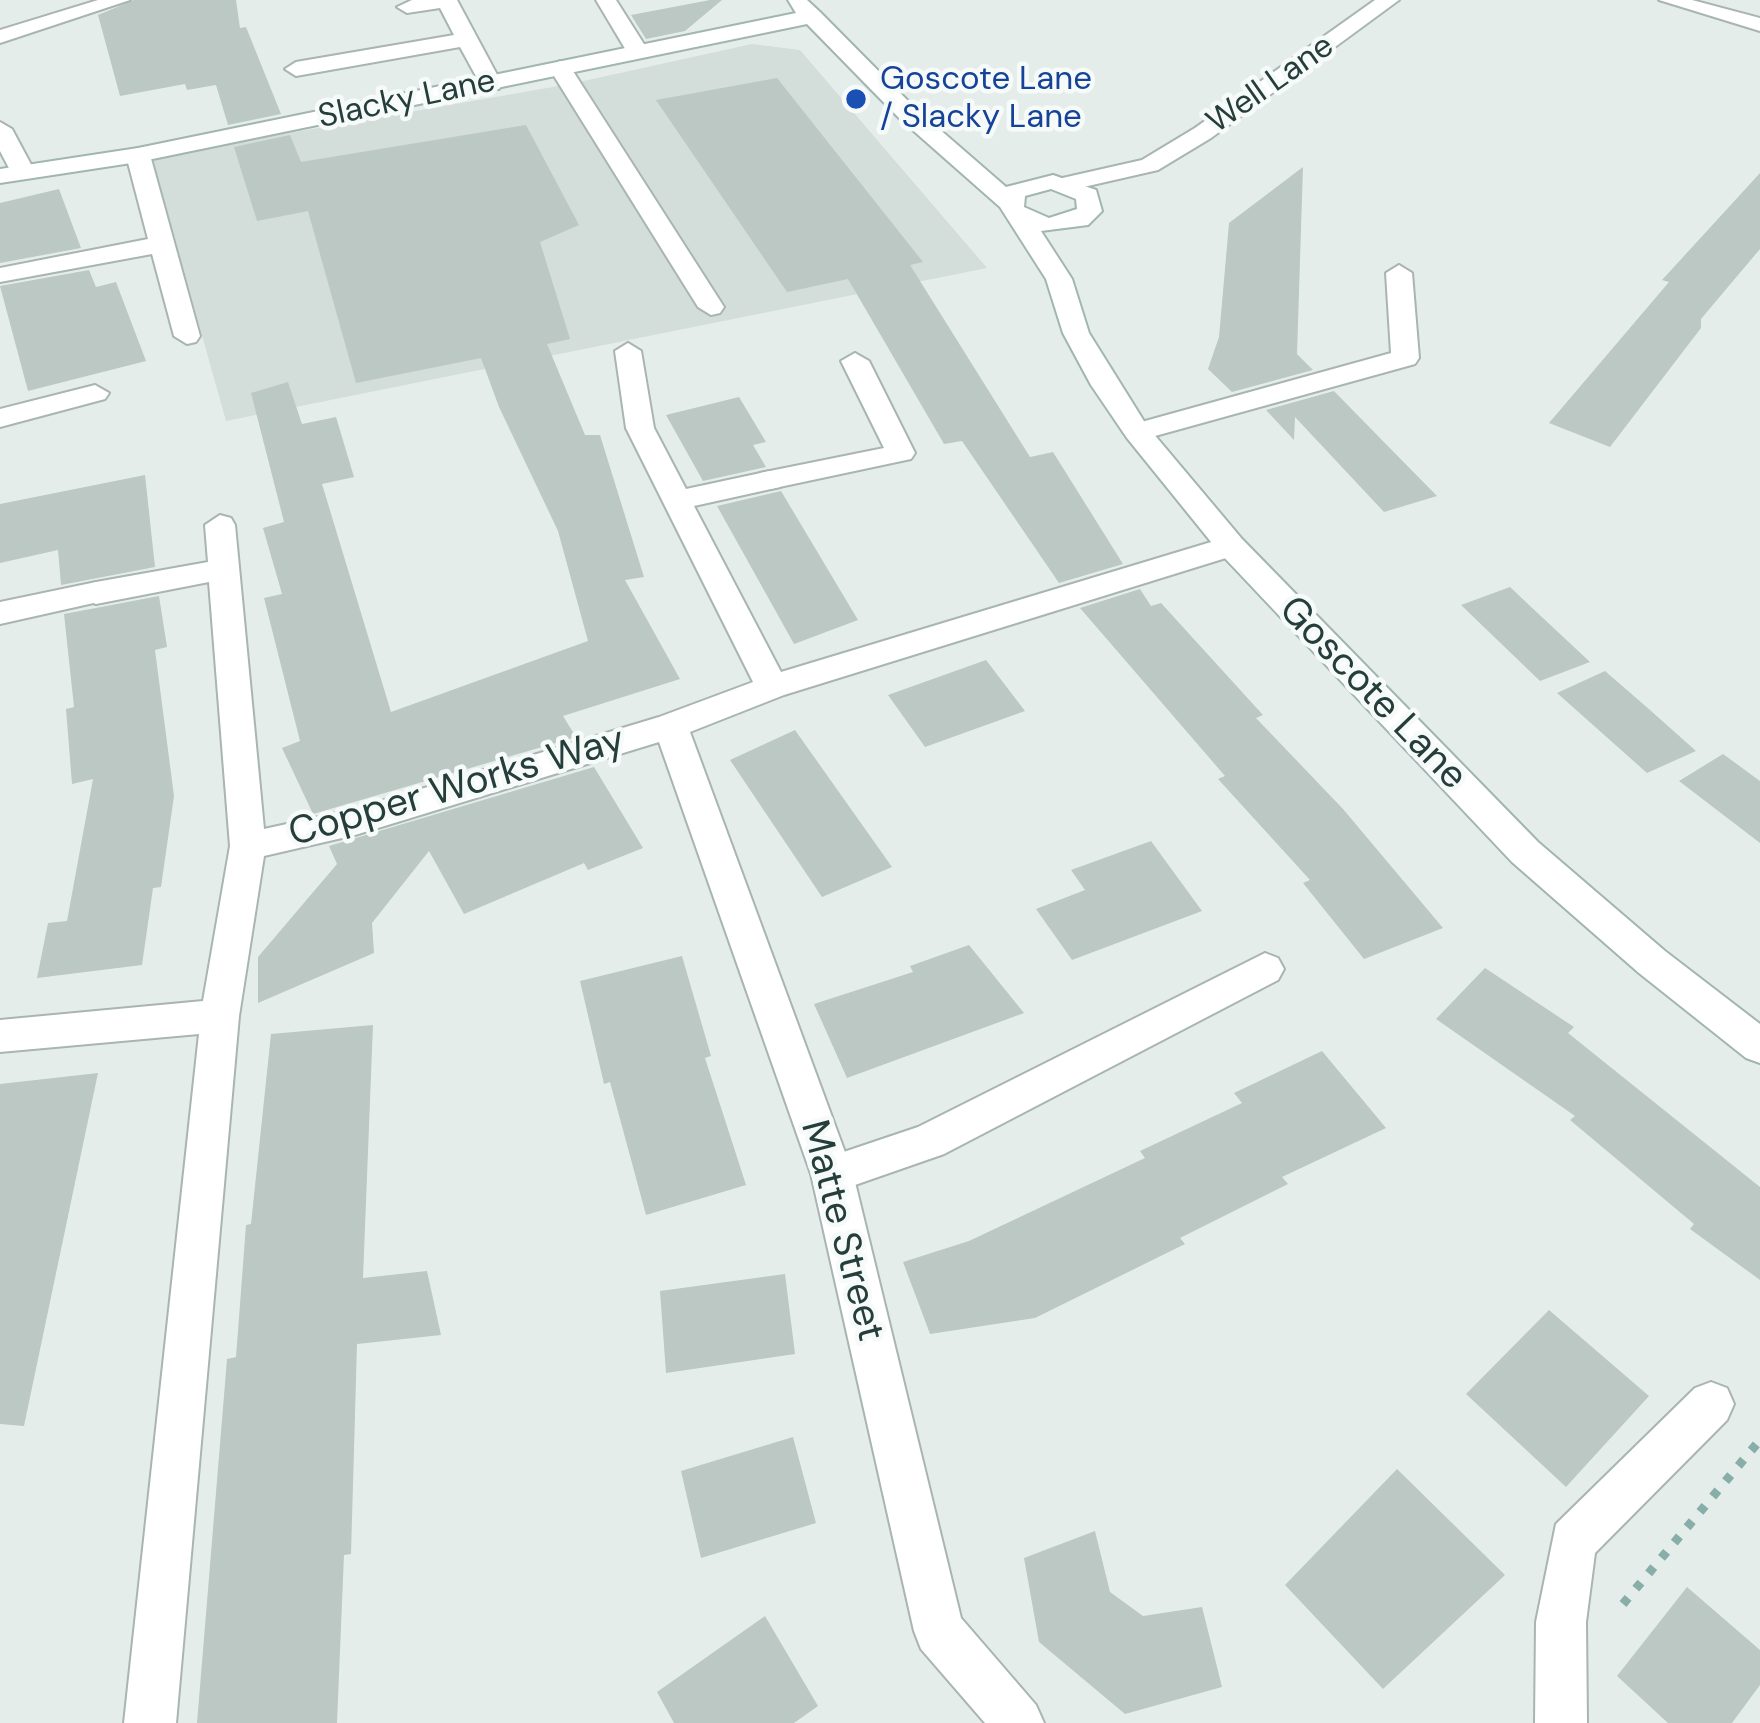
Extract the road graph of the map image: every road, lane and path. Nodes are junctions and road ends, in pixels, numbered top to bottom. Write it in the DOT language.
graph roads {
  1 [pos="120,0"];
  2 [pos="605,0"];
  3 [pos="1389,0"];
  4 [pos="1669,0"];
  5 [pos="407,8"];
  6 [pos="804,8"];
  7 [pos="1760,25"];
  8 [pos="0,37"];
  9 [pos="467,39"];
  10 [pos="638,52"];
  11 [pos="560,68"];
  12 [pos="296,69"];
  13 [pos="491,84"];
  14 [pos="0,129"];
  15 [pos="138,155"];
  16 [pos="964,162"];
  17 [pos="1150,165"];
  18 [pos="11,174"];
  19 [pos="1040,182"];
  20 [pos="1066,184"];
  21 [pos="1015,209"];
  22 [pos="1084,215"];
  23 [pos="164,244"];
  24 [pos="1399,273"];
  25 [pos="2,276"];
  26 [pos="1059,279"];
  27 [pos="711,307"];
  28 [pos="187,336"];
  29 [pos="628,351"];
  30 [pos="855,362"];
  31 [pos="95,393"];
  32 [pos="0,418"];
  33 [pos="1137,432"];
  34 [pos="677,500"];
  35 [pos="220,525"];
  36 [pos="1231,546"];
  37 [pos="224,568"];
  38 [pos="0,614"];
  39 [pos="772,687"];
  40 [pos="671,726"];
  41 [pos="248,846"];
  42 [pos="1265,969"];
  43 [pos="220,1016"];
  44 [pos="0,1036"];
  45 [pos="1760,1046"];
  46 [pos="832,1174"];
  47 [pos="1711,1404"];
  48 [pos="1760,1440"];
  49 [pos="1618,1620"];
  50 [pos="150,1723"];
  51 [pos="1018,1723"];
  52 [pos="1561,1723"];
  1 -- 8 [label="street"];
  2 -- 10 [label="street"];
  3 -- 17 [label="street, Well Lane"];
  4 -- 7 [label="street"];
  5 -- 9 [label="street"];
  6 -- 10 [label="street, Slacky Lane"];
  6 -- 16 [label="street, Goscote Lane"];
  9 -- 12 [label="street"];
  9 -- 13 [label="street"];
  10 -- 11 [label="street, Slacky Lane"];
  11 -- 13 [label="street, Slacky Lane"];
  11 -- 27 [label="street"];
  13 -- 15 [label="street, Slacky Lane"];
  14 -- 18 [label="street"];
  15 -- 18 [label="street, Slacky Lane"];
  15 -- 23 [label="street"];
  16 -- 19 [label="street, Goscote Lane"];
  16 -- 21 [label="street, Goscote Lane"];
  17 -- 20 [label="street, Well Lane"];
  17 -- 22 [label="street, Well Lane"];
  19 -- 20 [label="street, Well Lane"];
  19 -- 21 [label="street"];
  20 -- 22 [label="street"];
  21 -- 22 [label="street"];
  21 -- 26 [label="street, Goscote Lane"];
  22 -- 26 [label="street"];
  23 -- 25 [label="street"];
  23 -- 28 [label="street"];
  24 -- 33 [label="street"];
  26 -- 33 [label="street, Goscote Lane"];
  29 -- 34 [label="street"];
  30 -- 34 [label="street"];
  31 -- 32 [label="street"];
  33 -- 36 [label="street, Goscote Lane"];
  34 -- 39 [label="street"];
  35 -- 37 [label="street"];
  36 -- 39 [label="street, Copper Works Way"];
  36 -- 45 [label="street, Goscote Lane"];
  37 -- 38 [label="street"];
  37 -- 41 [label="street"];
  39 -- 40 [label="street, Copper Works Way"];
  40 -- 41 [label="street, Copper Works Way"];
  40 -- 46 [label="street, Matte Street"];
  41 -- 43 [label="street, Copper Works Way"];
  42 -- 46 [label="street"];
  43 -- 44 [label="street"];
  43 -- 50 [label="street, Copper Works Way"];
  46 -- 51 [label="street, Matte Street"];
  47 -- 52 [label="street"];
  48 -- 49 [label="path"];
}
